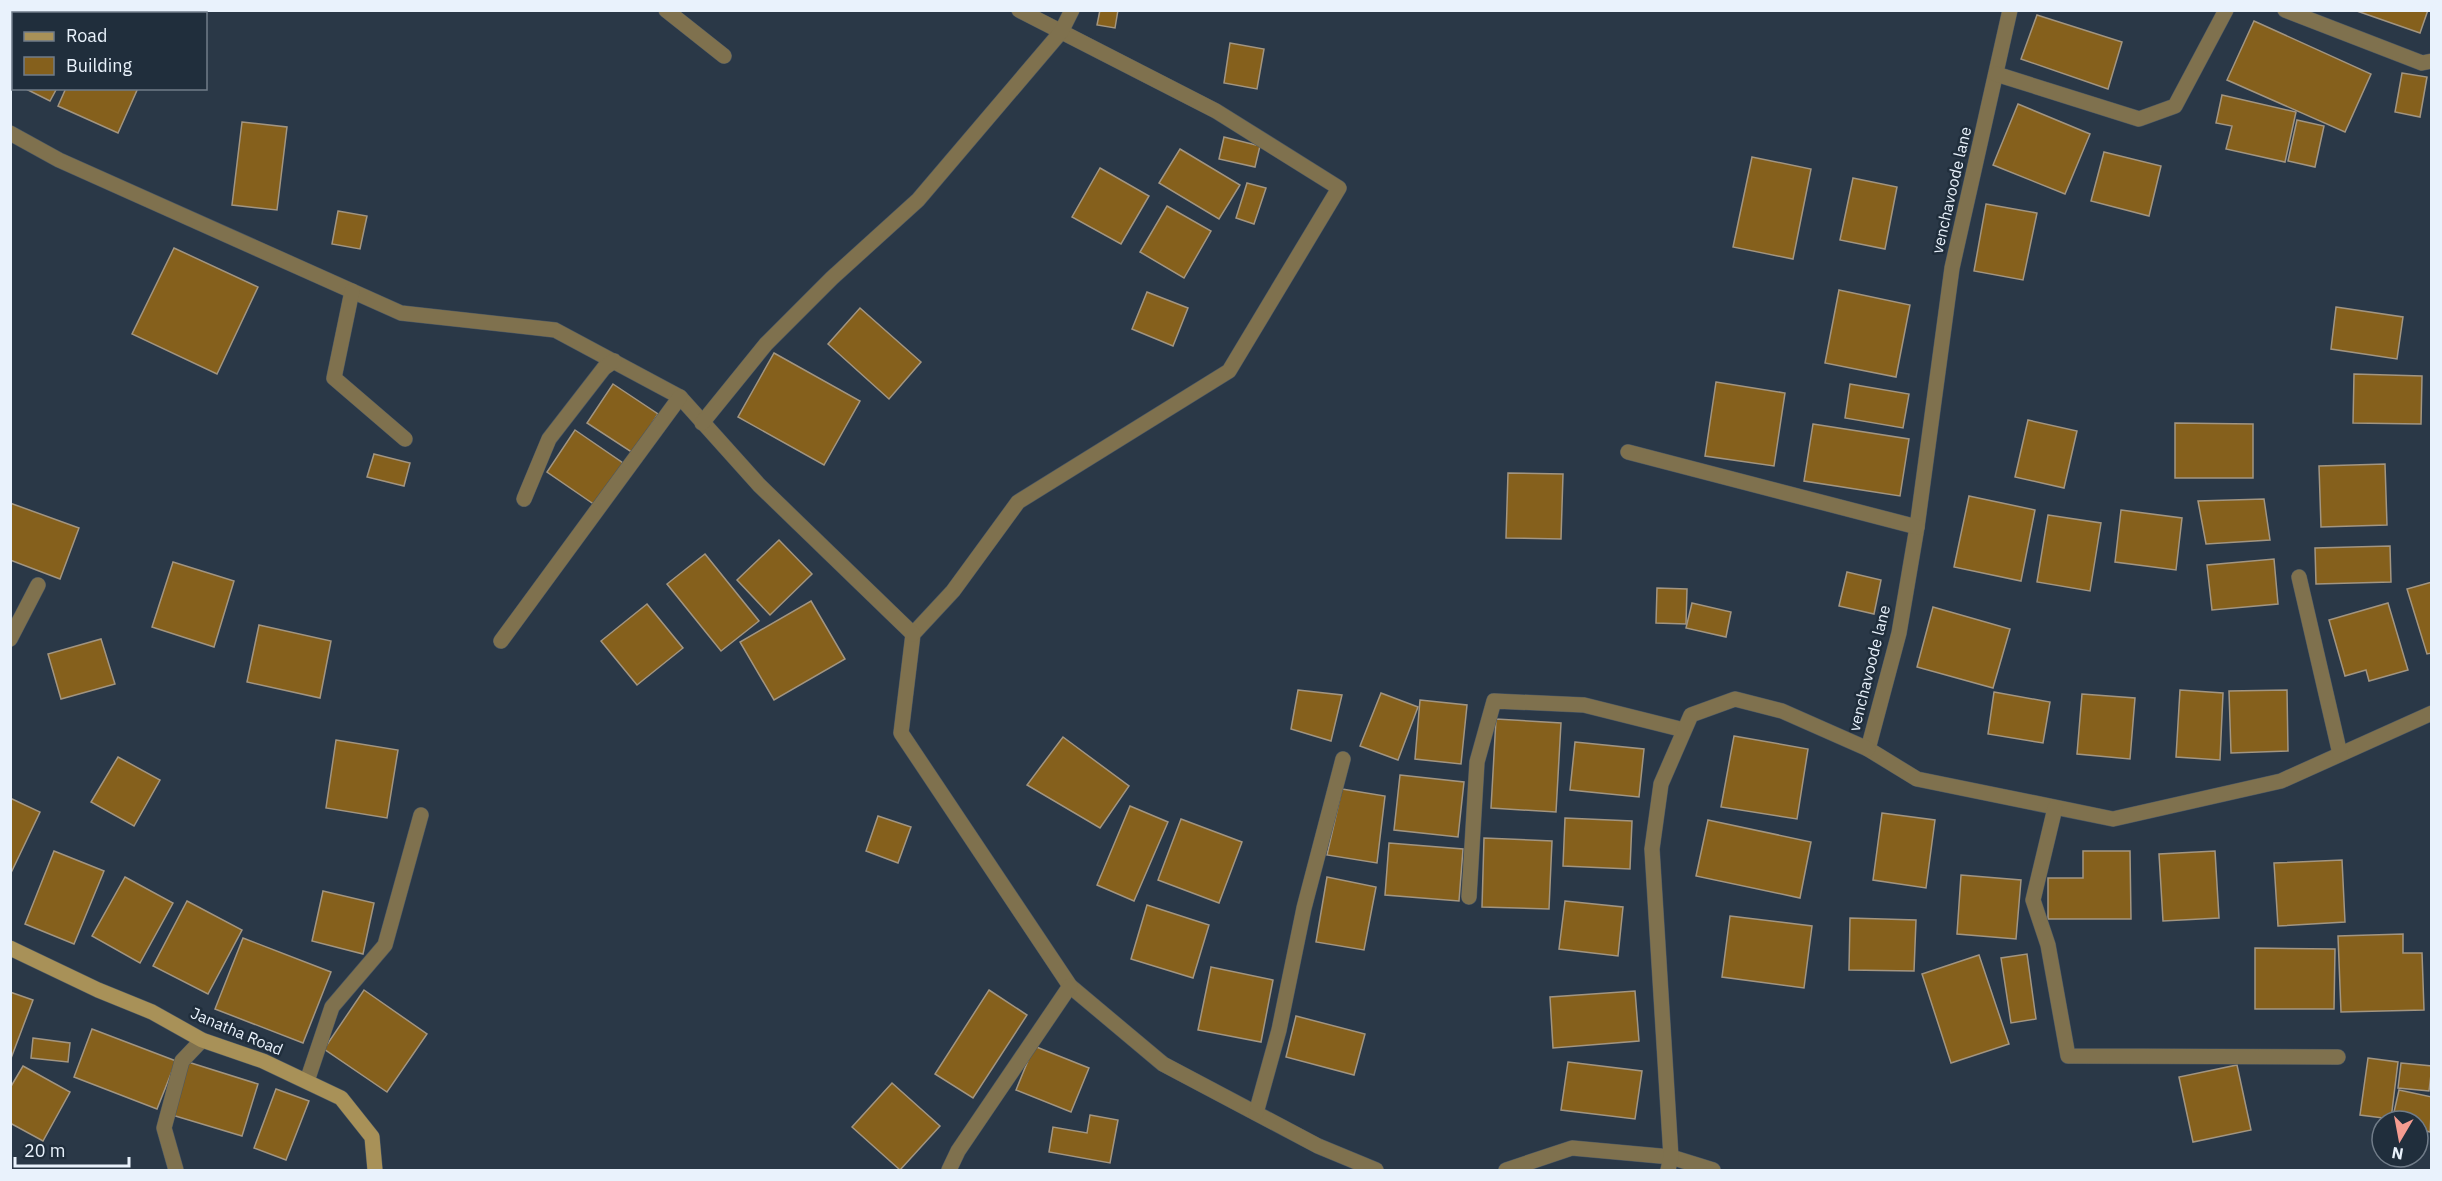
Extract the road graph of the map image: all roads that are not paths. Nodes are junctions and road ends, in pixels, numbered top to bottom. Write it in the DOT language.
graph roads {
  1 [pos="666,10"];
  2 [pos="1019,10"];
  3 [pos="1072,10"];
  4 [pos="2010,10"];
  5 [pos="2226,10"];
  6 [pos="2285,10"];
  7 [pos="1061,32"];
  8 [pos="724,56"];
  9 [pos="2432,61"];
  10 [pos="1996,74"];
  11 [pos="10,133"];
  12 [pos="352,291"];
  13 [pos="614,362"];
  14 [pos="680,397"];
  15 [pos="702,423"];
  16 [pos="405,439"];
  17 [pos="1628,452"];
  18 [pos="524,499"];
  19 [pos="1917,527"];
  20 [pos="2299,578"];
  21 [pos="38,585"];
  22 [pos="913,634"];
  23 [pos="10,639"];
  24 [pos="501,641"];
  25 [pos="2432,713"];
  26 [pos="1684,730"];
  27 [pos="1868,749"];
  28 [pos="2340,754"];
  29 [pos="1343,759"];
  30 [pos="2055,808"];
  31 [pos="421,815"];
  32 [pos="1469,897"];
  33 [pos="10,948"];
  34 [pos="1070,986"];
  35 [pos="202,1040"];
  36 [pos="2338,1057"];
  37 [pos="307,1081"];
  38 [pos="1256,1113"];
  39 [pos="1670,1164"];
  40 [pos="176,1170"];
  41 [pos="375,1170"];
  42 [pos="949,1170"];
  43 [pos="1376,1170"];
  44 [pos="1506,1170"];
  45 [pos="1713,1170"];
  1 -- 8 [label="street"];
  2 -- 7 [label="street"];
  3 -- 7 [label="street"];
  4 -- 10 [label="street, venchavoode lane"];
  5 -- 10 [label="street"];
  6 -- 9 [label="street"];
  7 -- 15 [label="street"];
  7 -- 22 [label="street"];
  10 -- 19 [label="street, venchavoode lane"];
  11 -- 12 [label="street"];
  12 -- 13 [label="street"];
  12 -- 16 [label="street"];
  13 -- 14 [label="street"];
  13 -- 18 [label="street"];
  14 -- 15 [label="street"];
  14 -- 24 [label="street"];
  15 -- 22 [label="street"];
  17 -- 19 [label="street"];
  19 -- 27 [label="street, venchavoode lane"];
  20 -- 28 [label="street"];
  21 -- 23 [label="street"];
  22 -- 34 [label="street"];
  25 -- 28 [label="street, venchavoode lane"];
  26 -- 27 [label="street"];
  26 -- 32 [label="street"];
  26 -- 39 [label="street"];
  27 -- 30 [label="street, venchavoode lane"];
  28 -- 30 [label="street, venchavoode lane"];
  29 -- 38 [label="street"];
  30 -- 36 [label="street"];
  31 -- 37 [label="street"];
  33 -- 35 [label="street, Janatha Road"];
  34 -- 38 [label="street"];
  34 -- 42 [label="street"];
  35 -- 37 [label="street, Janatha Road"];
  35 -- 40 [label="street"];
  37 -- 41 [label="street, Janatha Road"];
  38 -- 43 [label="street"];
  39 -- 44 [label="street"];
  39 -- 45 [label="street"];
}
